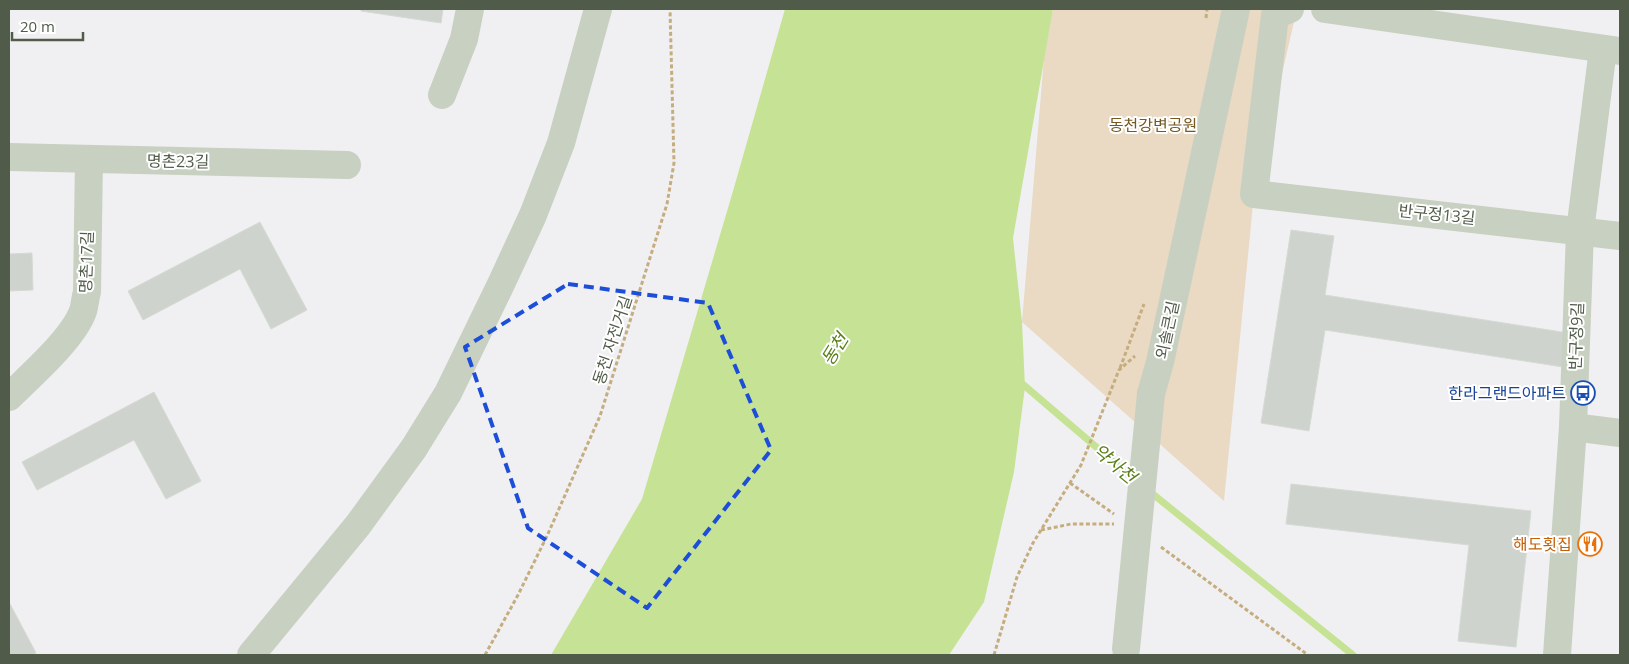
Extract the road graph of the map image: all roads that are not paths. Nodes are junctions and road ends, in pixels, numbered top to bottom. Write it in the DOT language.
graph roads {
  1 [pos="470,9"];
  2 [pos="598,9"];
  3 [pos="1236,9"];
  4 [pos="1290,9"];
  5 [pos="1325,9"];
  6 [pos="1612,50"];
  7 [pos="442,95"];
  8 [pos="9,158"];
  9 [pos="88,159"];
  10 [pos="347,165"];
  11 [pos="1580,231"];
  12 [pos="1620,236"];
  13 [pos="9,397"];
  14 [pos="1573,427"];
  15 [pos="1620,433"];
  16 [pos="1125,652"];
  17 [pos="251,655"];
  18 [pos="1557,655"];
  1 -- 7 [label="street"];
  2 -- 17 [label="street"];
  3 -- 16 [label="street, 외솔큰길, bridge"];
  4 -- 11 [label="street, 반구정13길"];
  5 -- 6 [label="street"];
  6 -- 11 [label="street, 반구정9길"];
  8 -- 9 [label="street, 명촌23길"];
  9 -- 10 [label="street, 명촌23길"];
  9 -- 13 [label="street, 명촌17길"];
  11 -- 12 [label="street, 반구정13길"];
  11 -- 14 [label="street, 반구정9길"];
  14 -- 15 [label="street"];
  14 -- 18 [label="street, 반구정9길"];
}
